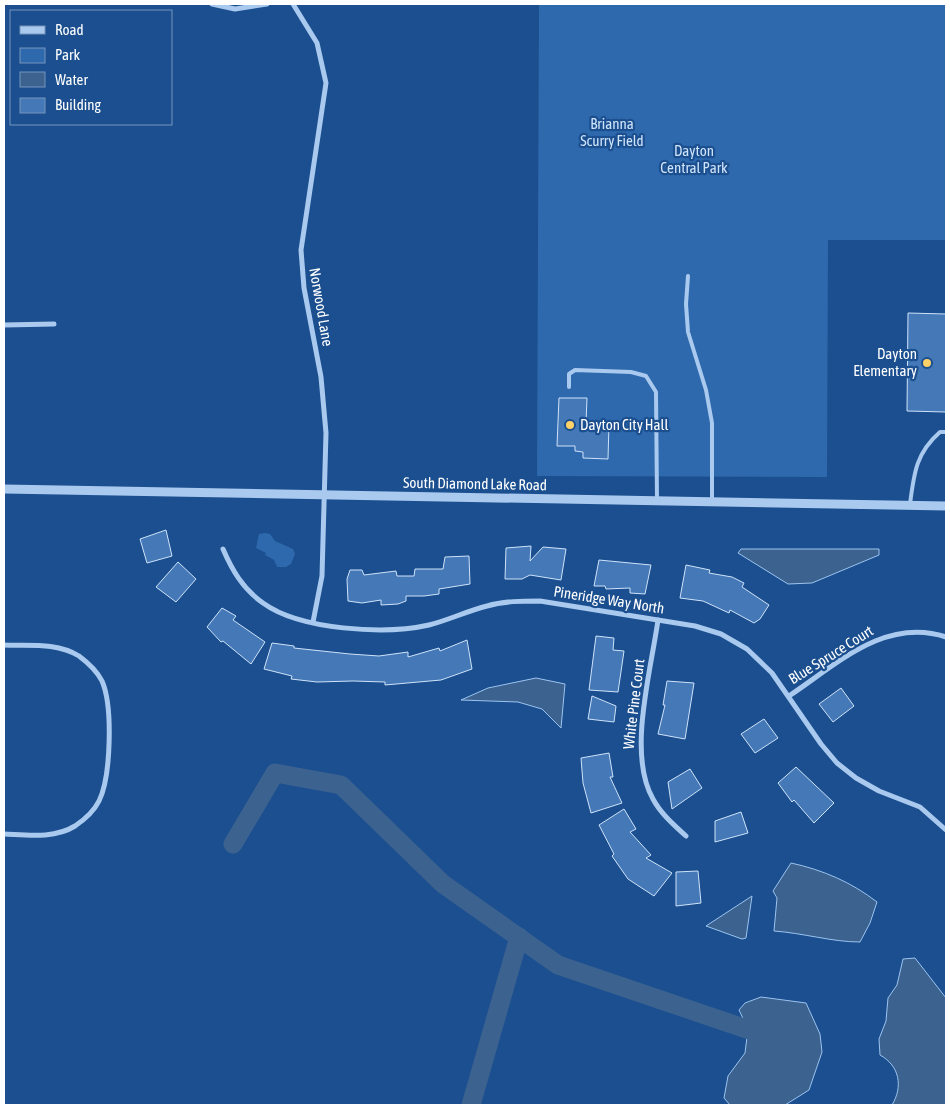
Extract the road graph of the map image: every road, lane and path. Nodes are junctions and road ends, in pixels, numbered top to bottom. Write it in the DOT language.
graph roads {
  1 [pos="212,4"];
  2 [pos="267,4"];
  3 [pos="293,4"];
  4 [pos="688,276"];
  5 [pos="54,324"];
  6 [pos="4,325"];
  7 [pos="569,387"];
  8 [pos="946,432"];
  9 [pos="4,489"];
  10 [pos="323,496"];
  11 [pos="657,500"];
  12 [pos="712,501"];
  13 [pos="910,505"];
  14 [pos="946,506"];
  15 [pos="223,548"];
  16 [pos="658,620"];
  17 [pos="313,622"];
  18 [pos="946,636"];
  19 [pos="4,646"];
  20 [pos="789,696"];
  21 [pos="946,830"];
  22 [pos="4,834"];
  23 [pos="686,836"];
  1 -- 2 [label="street"];
  3 -- 10 [label="street, Norwood Lane"];
  4 -- 12 [label="lane"];
  5 -- 6 [label="street"];
  7 -- 11 [label="lane"];
  8 -- 13 [label="lane"];
  9 -- 10 [label="street, South Diamond Lake Road"];
  10 -- 11 [label="street, South Diamond Lake Road"];
  10 -- 17 [label="street, Norwood Lane"];
  11 -- 12 [label="street, South Diamond Lake Road"];
  12 -- 13 [label="street, South Diamond Lake Road"];
  13 -- 14 [label="street, South Diamond Lake Road"];
  15 -- 17 [label="street, Pineridge Way North"];
  16 -- 17 [label="street, Pineridge Way North"];
  16 -- 20 [label="street, Pineridge Way North"];
  16 -- 23 [label="street, White Pine Court"];
  18 -- 20 [label="street, Blue Spruce Court"];
  19 -- 22 [label="street"];
  20 -- 21 [label="street, Pineridge Way North"];
}
